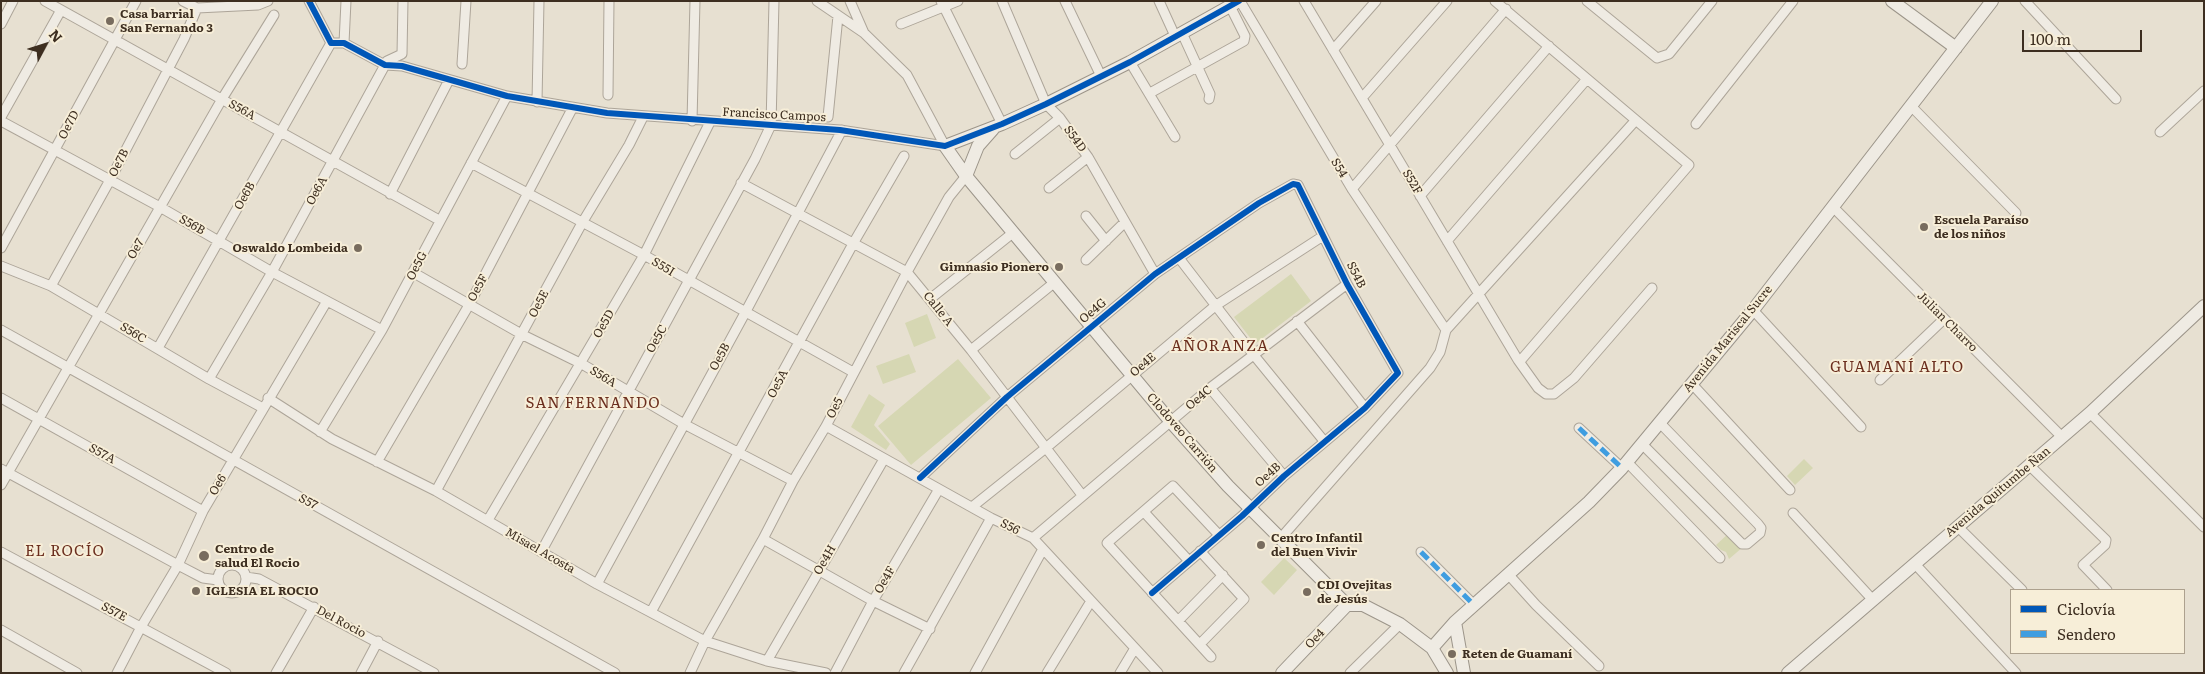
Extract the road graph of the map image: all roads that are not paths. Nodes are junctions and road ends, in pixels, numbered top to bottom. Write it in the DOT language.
graph roads {
  1 [pos="13,1"];
  2 [pos="45,1"];
  3 [pos="136,1"];
  4 [pos="268,1"];
  5 [pos="309,1"];
  6 [pos="346,1"];
  7 [pos="403,1"];
  8 [pos="466,1"];
  9 [pos="539,1"];
  10 [pos="608,1"];
  11 [pos="695,1"];
  12 [pos="774,1"];
  13 [pos="817,1"];
  14 [pos="850,1"];
  15 [pos="958,1"];
  16 [pos="1002,1"];
  17 [pos="1065,1"];
  18 [pos="1159,1"];
  19 [pos="1304,1"];
  20 [pos="1376,1"];
  21 [pos="1447,1"];
  22 [pos="1495,1"];
  23 [pos="1587,1"];
  24 [pos="1793,1"];
  25 [pos="1892,1"];
  26 [pos="1992,1"];
  27 [pos="2025,1"];
  28 [pos="186,2"];
  29 [pos="1236,3"];
  30 [pos="1707,3"];
  31 [pos="942,5"];
  32 [pos="198,8"];
  33 [pos="61,10"];
  34 [pos="1506,10"];
  35 [pos="274,14"];
  36 [pos="838,16"];
  37 [pos="1,24"];
  38 [pos="901,24"];
  39 [pos="864,33"];
  40 [pos="1178,34"];
  41 [pos="114,40"];
  42 [pos="331,43"];
  43 [pos="344,43"];
  44 [pos="1549,46"];
  45 [pos="1956,48"];
  46 [pos="1333,50"];
  47 [pos="1130,62"];
  48 [pos="462,64"];
  49 [pos="385,65"];
  50 [pos="1196,67"];
  51 [pos="167,68"];
  52 [pos="1100,76"];
  53 [pos="1587,79"];
  54 [pos="449,80"];
  55 [pos="2204,91"];
  56 [pos="1150,93"];
  57 [pos="608,95"];
  58 [pos="507,96"];
  59 [pos="1362,98"];
  60 [pos="222,99"];
  61 [pos="1209,99"];
  62 [pos="2116,99"];
  63 [pos="537,102"];
  64 [pos="1046,104"];
  65 [pos="1911,106"];
  66 [pos="572,109"];
  67 [pos="1,116"];
  68 [pos="643,117"];
  69 [pos="828,117"];
  70 [pos="1060,118"];
  71 [pos="1,121"];
  72 [pos="692,121"];
  73 [pos="1635,121"];
  74 [pos="710,122"];
  75 [pos="771,124"];
  76 [pos="1696,124"];
  77 [pos="998,126"];
  78 [pos="842,130"];
  79 [pos="281,131"];
  80 [pos="2160,132"];
  81 [pos="1175,136"];
  82 [pos="1390,144"];
  83 [pos="945,146"];
  84 [pos="54,151"];
  85 [pos="1016,154"];
  86 [pos="904,156"];
  87 [pos="1088,157"];
  88 [pos="333,161"];
  89 [pos="471,163"];
  90 [pos="966,176"];
  91 [pos="110,180"];
  92 [pos="741,183"];
  93 [pos="1298,186"];
  94 [pos="1050,188"];
  95 [pos="1352,189"];
  96 [pos="390,194"];
  97 [pos="527,194"];
  98 [pos="1420,196"];
  99 [pos="160,206"];
  100 [pos="1833,207"];
  101 [pos="797,213"];
  102 [pos="2016,213"];
  103 [pos="1086,216"];
  104 [pos="439,220"];
  105 [pos="1125,222"];
  106 [pos="582,223"];
  107 [pos="1014,232"];
  108 [pos="1324,236"];
  109 [pos="219,241"];
  110 [pos="1106,241"];
  111 [pos="1447,241"];
  112 [pos="854,242"];
  113 [pos="1,248"];
  114 [pos="644,255"];
  115 [pos="1179,258"];
  116 [pos="1086,260"];
  117 [pos="1,266"];
  118 [pos="272,272"];
  119 [pos="907,272"];
  120 [pos="414,273"];
  121 [pos="1155,274"];
  122 [pos="688,282"];
  123 [pos="1055,282"];
  124 [pos="1347,284"];
  125 [pos="51,286"];
  126 [pos="1652,288"];
  127 [pos="1479,292"];
  128 [pos="930,299"];
  129 [pos="327,301"];
  130 [pos="469,305"];
  131 [pos="1215,306"];
  132 [pos="2204,306"];
  133 [pos="1753,310"];
  134 [pos="100,313"];
  135 [pos="745,313"];
  136 [pos="1944,319"];
  137 [pos="1298,321"];
  138 [pos="1092,327"];
  139 [pos="1,330"];
  140 [pos="382,330"];
  141 [pos="1446,330"];
  142 [pos="523,335"];
  143 [pos="799,343"];
  144 [pos="158,348"];
  145 [pos="971,350"];
  146 [pos="1252,354"];
  147 [pos="1519,360"];
  148 [pos="582,364"];
  149 [pos="70,368"];
  150 [pos="853,372"];
  151 [pos="1132,373"];
  152 [pos="1398,373"];
  153 [pos="209,379"];
  154 [pos="1880,380"];
  155 [pos="1692,384"];
  156 [pos="1210,388"];
  157 [pos="628,392"];
  158 [pos="1007,397"];
  159 [pos="1,398"];
  160 [pos="268,398"];
  161 [pos="263,408"];
  162 [pos="1365,408"];
  163 [pos="2090,414"];
  164 [pos="38,418"];
  165 [pos="1171,422"];
  166 [pos="1660,423"];
  167 [pos="684,424"];
  168 [pos="826,426"];
  169 [pos="1861,427"];
  170 [pos="1579,428"];
  171 [pos="320,432"];
  172 [pos="2062,438"];
  173 [pos="1324,441"];
  174 [pos="1642,444"];
  175 [pos="1047,447"];
  176 [pos="741,452"];
  177 [pos="884,459"];
  178 [pos="233,460"];
  179 [pos="377,462"];
  180 [pos="1624,465"];
  181 [pos="2029,465"];
  182 [pos="5,471"];
  183 [pos="1284,476"];
  184 [pos="920,478"];
  185 [pos="793,481"];
  186 [pos="1,485"];
  187 [pos="939,489"];
  188 [pos="1790,490"];
  189 [pos="436,492"];
  190 [pos="1082,495"];
  191 [pos="972,507"];
  192 [pos="1249,508"];
  193 [pos="203,511"];
  194 [pos="1144,512"];
  195 [pos="1793,513"];
  196 [pos="991,518"];
  197 [pos="488,520"];
  198 [pos="1957,526"];
  199 [pos="2204,527"];
  200 [pos="1219,535"];
  201 [pos="1032,538"];
  202 [pos="763,539"];
  203 [pos="1280,539"];
  204 [pos="1043,549"];
  205 [pos="1200,551"];
  206 [pos="1,552"];
  207 [pos="541,552"];
  208 [pos="1421,552"];
  209 [pos="1720,558"];
  210 [pos="1189,562"];
  211 [pos="1915,564"];
  212 [pos="178,565"];
  213 [pos="819,571"];
  214 [pos="1508,574"];
  215 [pos="1223,575"];
  216 [pos="246,577"];
  217 [pos="218,580"];
  218 [pos="597,584"];
  219 [pos="2021,589"];
  220 [pos="2106,589"];
  221 [pos="1152,593"];
  222 [pos="1872,599"];
  223 [pos="873,601"];
  224 [pos="1090,601"];
  225 [pos="1347,605"];
  226 [pos="1474,605"];
  227 [pos="314,607"];
  228 [pos="651,612"];
  229 [pos="1178,622"];
  230 [pos="1455,622"];
  231 [pos="1400,624"];
  232 [pos="141,627"];
  233 [pos="930,629"];
  234 [pos="1,630"];
  235 [pos="705,641"];
  236 [pos="378,642"];
  237 [pos="1200,644"];
  238 [pos="1135,648"];
  239 [pos="1432,648"];
  240 [pos="1211,657"];
  241 [pos="767,662"];
  242 [pos="1599,666"];
  243 [pos="1463,672"];
  244 [pos="76,673"];
  245 [pos="116,673"];
  246 [pos="226,673"];
  247 [pos="276,673"];
  248 [pos="361,673"];
  249 [pos="434,673"];
  250 [pos="615,673"];
  251 [pos="690,673"];
  252 [pos="826,673"];
  253 [pos="835,673"];
  254 [pos="904,673"];
  255 [pos="975,673"];
  256 [pos="1048,673"];
  257 [pos="1120,673"];
  258 [pos="1158,673"];
  259 [pos="1282,673"];
  260 [pos="1350,673"];
  261 [pos="1447,673"];
  262 [pos="1788,673"];
  263 [pos="2016,673"];
  1 -- 37 [label="street"];
  2 -- 33 [label="street, S56A"];
  3 -- 41 [label="street, Oe7D"];
  4 -- 32 [label="street"];
  5 -- 42 [label="street"];
  6 -- 43 [label="street"];
  7 -- 49 [label="street, Oe6A"];
  8 -- 48 [label="street"];
  9 -- 63 [label="street"];
  10 -- 57 [label="street"];
  11 -- 72 [label="street"];
  12 -- 75 [label="street"];
  13 -- 36 [label="street"];
  14 -- 39 [label="street"];
  15 -- 31 [label="street"];
  16 -- 64 [label="street, S54D"];
  17 -- 52 [label="street"];
  18 -- 40 [label="street"];
  19 -- 46 [label="street, S52F"];
  20 -- 46 [label="street"];
  21 -- 59 [label="street"];
  22 -- 34 [label="street"];
  23 -- 30 [label="street"];
  24 -- 76 [label="street"];
  25 -- 45 [label="street"];
  26 -- 45 [label="street, Avenida Mariscal Sucre"];
  27 -- 62 [label="street"];
  28 -- 32 [label="street"];
  29 -- 40 [label="street, Francisco Campos"];
  29 -- 50 [label="street"];
  29 -- 95 [label="street, S54"];
  31 -- 38 [label="street"];
  31 -- 77 [label="street"];
  32 -- 51 [label="street, Oe7B"];
  33 -- 41 [label="street, S56A"];
  33 -- 67 [label="street"];
  34 -- 44 [label="street"];
  34 -- 82 [label="street"];
  35 -- 60 [label="street, Oe7"];
  36 -- 39 [label="street"];
  36 -- 69 [label="street"];
  39 -- 83 [label="street"];
  40 -- 47 [label="street, Francisco Campos"];
  40 -- 50 [label="street"];
  41 -- 51 [label="street, S56A"];
  41 -- 84 [label="street, Oe7D"];
  42 -- 43 [label="street, Francisco Campos"];
  42 -- 79 [label="street, Oe6B"];
  43 -- 49 [label="street, Francisco Campos"];
  44 -- 53 [label="street"];
  44 -- 98 [label="street"];
  45 -- 65 [label="street, Avenida Mariscal Sucre"];
  46 -- 59 [label="street, S52F"];
  47 -- 52 [label="street, Francisco Campos"];
  47 -- 56 [label="street"];
  49 -- 54 [label="street, Francisco Campos"];
  49 -- 88 [label="street, Oe6A"];
  50 -- 56 [label="street"];
  50 -- 61 [label="street"];
  51 -- 60 [label="street, S56A"];
  51 -- 91 [label="street, Oe7B"];
  52 -- 64 [label="street, Francisco Campos"];
  53 -- 73 [label="street"];
  53 -- 111 [label="street"];
  54 -- 58 [label="street, Francisco Campos"];
  54 -- 96 [label="street"];
  55 -- 80 [label="street"];
  56 -- 81 [label="street"];
  58 -- 63 [label="street, Francisco Campos"];
  58 -- 89 [label="street, Oe5G"];
  59 -- 82 [label="street, S52F"];
  60 -- 79 [label="street, S56A"];
  60 -- 99 [label="street, Oe7"];
  63 -- 66 [label="street, Francisco Campos"];
  64 -- 70 [label="street, S54D"];
  64 -- 77 [label="street, Francisco Campos"];
  65 -- 100 [label="street, Avenida Mariscal Sucre"];
  65 -- 102 [label="street"];
  66 -- 68 [label="street, Francisco Campos"];
  66 -- 97 [label="street, Oe5F"];
  68 -- 72 [label="street, Francisco Campos"];
  68 -- 106 [label="street, Oe5E"];
  70 -- 85 [label="street"];
  70 -- 87 [label="street, S54D"];
  71 -- 84 [label="street, S56B"];
  72 -- 74 [label="street, Francisco Campos"];
  73 -- 127 [label="street"];
  73 -- 147 [label="street"];
  74 -- 75 [label="street, Francisco Campos"];
  74 -- 114 [label="street, Oe5D"];
  75 -- 78 [label="street, Francisco Campos"];
  75 -- 92 [label="street, Oe5C"];
  77 -- 83 [label="street, Francisco Campos"];
  77 -- 90 [label="street"];
  78 -- 83 [label="street, Francisco Campos"];
  78 -- 101 [label="street, Oe5B"];
  79 -- 88 [label="street, S56A"];
  79 -- 109 [label="street, Oe6B"];
  82 -- 95 [label="street"];
  82 -- 98 [label="street, S52F"];
  83 -- 90 [label="street, Clodoveo Carrión"];
  84 -- 91 [label="street, S56B"];
  84 -- 113 [label="street, Oe7D"];
  86 -- 112 [label="street, Oe5A"];
  87 -- 94 [label="street"];
  87 -- 105 [label="street, S54D"];
  88 -- 96 [label="street, S56A"];
  88 -- 118 [label="street, Oe6A"];
  89 -- 97 [label="street, S55I"];
  89 -- 104 [label="street, Oe5G"];
  90 -- 107 [label="street, Clodoveo Carrión"];
  90 -- 119 [label="street, Oe5"];
  91 -- 99 [label="street, S56B"];
  91 -- 125 [label="street, Oe7B"];
  92 -- 101 [label="street, Calle A"];
  92 -- 122 [label="street, Oe5C"];
  93 -- 108 [label="street, S54B"];
  93 -- 115 [label="street, Oe4G"];
  95 -- 141 [label="street, S54"];
  96 -- 104 [label="street, S56A"];
  97 -- 106 [label="street, S55I"];
  97 -- 130 [label="street, Oe5F"];
  98 -- 111 [label="street, S52F"];
  99 -- 109 [label="street, S56B"];
  99 -- 134 [label="street, Oe7"];
  100 -- 133 [label="street, Avenida Mariscal Sucre"];
  100 -- 136 [label="street, Julian Charro"];
  101 -- 112 [label="street, Calle A"];
  101 -- 135 [label="street, Oe5B"];
  103 -- 110 [label="street"];
  104 -- 120 [label="street, Oe5G"];
  105 -- 110 [label="street"];
  105 -- 121 [label="street, S54D"];
  106 -- 114 [label="street, S55I"];
  106 -- 142 [label="street, Oe5E"];
  107 -- 123 [label="street, Clodoveo Carrión"];
  107 -- 128 [label="street"];
  108 -- 124 [label="street, S54B"];
  108 -- 131 [label="street, Oe4E"];
  109 -- 118 [label="street, S56B"];
  109 -- 144 [label="street, Oe6B"];
  110 -- 116 [label="street"];
  111 -- 127 [label="street, S52F"];
  112 -- 119 [label="street, Calle A"];
  112 -- 143 [label="street, Oe5A"];
  114 -- 122 [label="street, S55I"];
  114 -- 148 [label="street, Oe5D"];
  115 -- 121 [label="street, Oe4G"];
  115 -- 131 [label="street"];
  117 -- 125 [label="street, S56C"];
  118 -- 129 [label="street, S56B"];
  118 -- 153 [label="street, Oe6A"];
  119 -- 128 [label="street, Calle A"];
  119 -- 150 [label="street, Oe5"];
  120 -- 130 [label="street, S56A"];
  120 -- 140 [label="street, Oe5G"];
  121 -- 138 [label="street, Oe4G"];
  122 -- 135 [label="street, S55I"];
  122 -- 157 [label="street, Oe5C"];
  123 -- 138 [label="street, Clodoveo Carrión"];
  123 -- 145 [label="street"];
  124 -- 137 [label="street, Oe4C"];
  124 -- 152 [label="street, S54B"];
  125 -- 134 [label="street, S56C"];
  126 -- 147 [label="street, S52F"];
  127 -- 141 [label="street"];
  127 -- 147 [label="street, S52F"];
  128 -- 145 [label="street, Calle A"];
  129 -- 140 [label="street, S56B"];
  129 -- 160 [label="street, Oe6"];
  130 -- 142 [label="street, S56A"];
  130 -- 179 [label="street, Oe5F"];
  131 -- 146 [label="street"];
  131 -- 151 [label="street, Oe4E"];
  132 -- 163 [label="street, Avenida Quitumbe Ñan"];
  133 -- 155 [label="street, Avenida Mariscal Sucre"];
  133 -- 169 [label="street"];
  134 -- 144 [label="street, S56C"];
  134 -- 149 [label="street, Oe7"];
  135 -- 143 [label="street, S55I"];
  135 -- 167 [label="street, Oe5B"];
  136 -- 154 [label="street"];
  136 -- 172 [label="street, Julian Charro"];
  137 -- 146 [label="street, Oe4C"];
  137 -- 162 [label="street"];
  138 -- 151 [label="street, Clodoveo Carrión"];
  138 -- 158 [label="street, Oe4G"];
  139 -- 149 [label="street, S57"];
  140 -- 171 [label="street, Oe5G"];
  141 -- 203 [label="street"];
  142 -- 148 [label="street, S56A"];
  142 -- 189 [label="street, Oe5E"];
  143 -- 150 [label="street, S55I"];
  143 -- 176 [label="street, Oe5A"];
  144 -- 153 [label="street, S56C"];
  145 -- 158 [label="street, Calle A"];
  146 -- 156 [label="street, Oe4C"];
  146 -- 173 [label="street"];
  148 -- 157 [label="street, S56A"];
  148 -- 197 [label="street, Oe5D"];
  149 -- 164 [label="street, Oe7"];
  149 -- 178 [label="street, S57"];
  150 -- 168 [label="street, Oe5"];
  151 -- 165 [label="street, Clodoveo Carrión"];
  151 -- 175 [label="street, Oe4E"];
  152 -- 162 [label="street, Oe4B"];
  153 -- 161 [label="street, S56C"];
  155 -- 166 [label="street, Avenida Mariscal Sucre"];
  155 -- 188 [label="street"];
  156 -- 165 [label="street, Oe4C"];
  156 -- 183 [label="street"];
  157 -- 167 [label="street, S56A"];
  157 -- 207 [label="street, Oe5C"];
  158 -- 175 [label="street, Calle A"];
  158 -- 184 [label="street, Oe4G"];
  159 -- 164 [label="street, S57A"];
  160 -- 161 [label="street, Oe6"];
  160 -- 171 [label="street, Misael Acosta"];
  161 -- 178 [label="street, Oe6"];
  162 -- 173 [label="street, Oe4B"];
  163 -- 172 [label="street, Avenida Quitumbe Ñan"];
  163 -- 199 [label="street"];
  164 -- 182 [label="street, Oe7"];
  164 -- 193 [label="street, S57A"];
  165 -- 190 [label="street, Oe4C"];
  165 -- 192 [label="street, Clodoveo Carrión"];
  166 -- 174 [label="street, Avenida Mariscal Sucre"];
  166 -- 174 [label="street"];
  167 -- 176 [label="street, S56A"];
  167 -- 218 [label="street, Oe5B"];
  168 -- 177 [label="street, S56"];
  168 -- 185 [label="street, Oe5"];
  170 -- 180 [label="street"];
  171 -- 179 [label="street, Misael Acosta"];
  172 -- 181 [label="street, Avenida Quitumbe Ñan"];
  173 -- 183 [label="street, Oe4B"];
  174 -- 180 [label="street, Avenida Mariscal Sucre"];
  175 -- 190 [label="street, Calle A"];
  175 -- 191 [label="street, Oe4E"];
  176 -- 185 [label="street, S56A"];
  176 -- 228 [label="street, Oe5A"];
  177 -- 184 [label="street, S56"];
  177 -- 213 [label="street, Oe4H"];
  178 -- 193 [label="street, Oe6"];
  178 -- 250 [label="street, S57"];
  179 -- 189 [label="street, Misael Acosta"];
  180 -- 209 [label="street"];
  180 -- 214 [label="street, Avenida Mariscal Sucre"];
  181 -- 198 [label="street, Avenida Quitumbe Ñan"];
  181 -- 220 [label="street"];
  182 -- 186 [label="street, Oe7"];
  182 -- 212 [label="street"];
  183 -- 192 [label="street, Oe4B"];
  184 -- 187 [label="street, S56"];
  185 -- 202 [label="street, Oe5"];
  187 -- 191 [label="street, S56"];
  187 -- 223 [label="street, Oe4F"];
  189 -- 197 [label="street, Misael Acosta"];
  190 -- 201 [label="street, Oe4C"];
  191 -- 196 [label="street, S56"];
  192 -- 200 [label="street, Oe4B"];
  192 -- 203 [label="street, Clodoveo Carrión"];
  193 -- 212 [label="street, Oe6"];
  194 -- 200 [label="street"];
  194 -- 210 [label="street"];
  194 -- 221 [label="street"];
  195 -- 222 [label="street"];
  196 -- 201 [label="street, S56"];
  196 -- 233 [label="street"];
  197 -- 207 [label="street, Misael Acosta"];
  198 -- 211 [label="street, Avenida Quitumbe Ñan"];
  198 -- 219 [label="street"];
  200 -- 205 [label="street, Oe4B"];
  201 -- 204 [label="street, S56"];
  202 -- 213 [label="street"];
  202 -- 235 [label="street, Oe5"];
  203 -- 225 [label="street, Clodoveo Carrión"];
  204 -- 224 [label="street, S56"];
  204 -- 255 [label="street"];
  205 -- 210 [label="street, Oe4B"];
  205 -- 215 [label="street"];
  206 -- 232 [label="street, S57E"];
  207 -- 218 [label="street, Misael Acosta"];
  208 -- 226 [label="street"];
  210 -- 221 [label="street, Oe4B"];
  211 -- 222 [label="street, Avenida Quitumbe Ñan"];
  211 -- 263 [label="street"];
  212 -- 217 [label="street"];
  212 -- 232 [label="street, Oe6"];
  213 -- 223 [label="street"];
  213 -- 241 [label="street, Oe4H"];
  214 -- 226 [label="street, Avenida Mariscal Sucre"];
  214 -- 242 [label="street"];
  215 -- 229 [label="street"];
  215 -- 237 [label="street"];
  216 -- 217 [label="street"];
  216 -- 217 [label="street"];
  216 -- 227 [label="street, Del Rocio"];
  218 -- 228 [label="street, Misael Acosta"];
  221 -- 229 [label="street"];
  222 -- 262 [label="street, Avenida Quitumbe Ñan"];
  223 -- 233 [label="street"];
  223 -- 253 [label="street, Oe4F"];
  224 -- 238 [label="street, S56"];
  224 -- 256 [label="street"];
  225 -- 231 [label="street"];
  225 -- 259 [label="street, Oe4"];
  226 -- 230 [label="street, Avenida Mariscal Sucre"];
  227 -- 236 [label="street, Del Rocio"];
  227 -- 247 [label="street"];
  228 -- 235 [label="street, Misael Acosta"];
  229 -- 237 [label="street"];
  230 -- 239 [label="street, Avenida Mariscal Sucre"];
  230 -- 243 [label="street"];
  231 -- 239 [label="street"];
  231 -- 260 [label="street"];
  232 -- 245 [label="street, Oe6"];
  232 -- 246 [label="street, S57E"];
  233 -- 254 [label="street"];
  234 -- 244 [label="street"];
  235 -- 241 [label="street, Misael Acosta"];
  235 -- 251 [label="street, Oe5"];
  236 -- 248 [label="street"];
  236 -- 249 [label="street, Del Rocio"];
  237 -- 240 [label="street"];
  238 -- 257 [label="street"];
  238 -- 258 [label="street, S56"];
  239 -- 261 [label="street"];
  241 -- 252 [label="street, Misael Acosta"];
}
